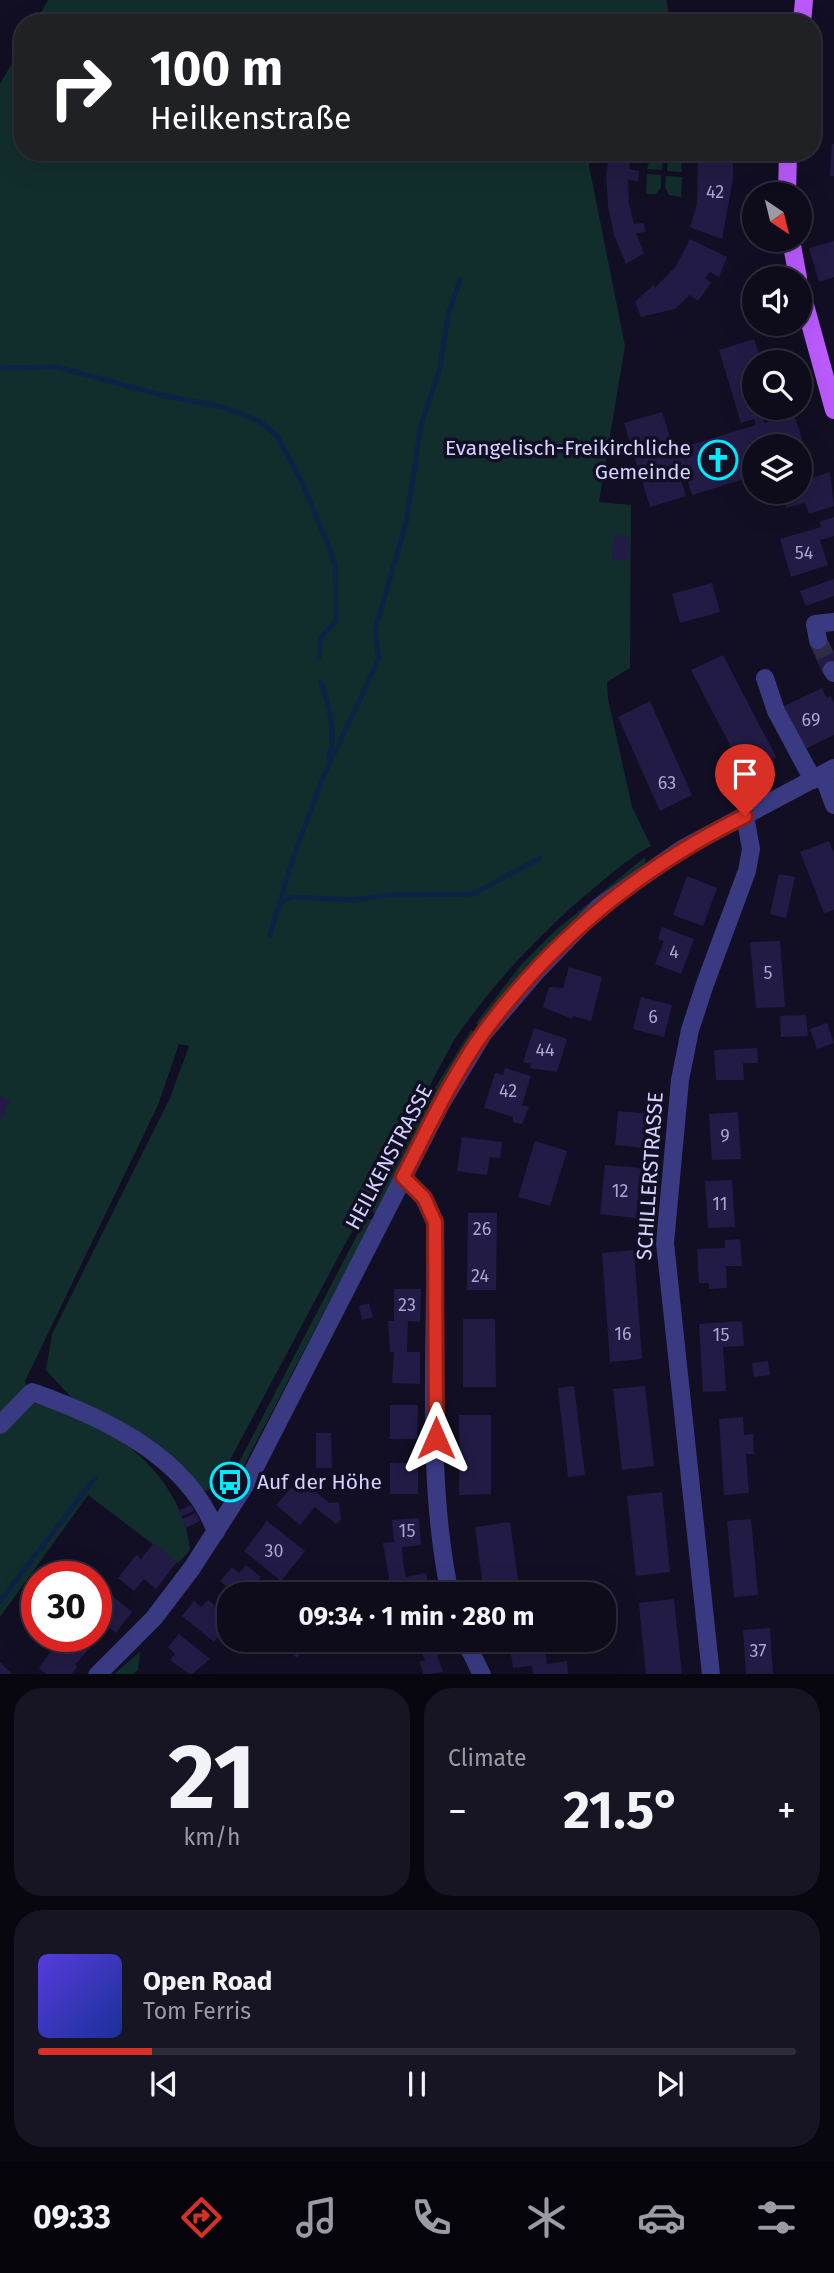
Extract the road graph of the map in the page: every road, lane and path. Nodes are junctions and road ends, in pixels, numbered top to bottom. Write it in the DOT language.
graph roads {
  1 [pos="788,161"];
  2 [pos="787,182"];
  3 [pos="812,330"];
  4 [pos="834,410"];
  5 [pos="834,622"];
  6 [pos="818,640"];
  7 [pos="765,678"];
  8 [pos="823,774"];
  9 [pos="834,805"];
  10 [pos="745,816"];
  11 [pos="403,1177"];
  12 [pos="0,1426"];
  13 [pos="216,1532"];
  14 [pos="448,1582"];
  15 [pos="471,1652"];
  16 [pos="98,1674"];
  17 [pos="482,1674"];
  18 [pos="711,1674"];
  1 -- 2 [label="main road"];
  3 -- 4 [label="main road"];
  5 -- 6 [label="street"];
  7 -- 8 [label="street"];
  8 -- 9 [label="street"];
  8 -- 10 [label="street, HEILKENSTRASSE"];
  10 -- 11 [label="street, HEILKENSTRASSE"];
  10 -- 18 [label="street, SCHILLERSTRASSE"];
  11 -- 13 [label="street, HEILKENSTRASSE"];
  11 -- 14 [label="street"];
  12 -- 13 [label="street"];
  13 -- 16 [label="street, HEILKENSTRASSE"];
  15 -- 17 [label="street"];
}
